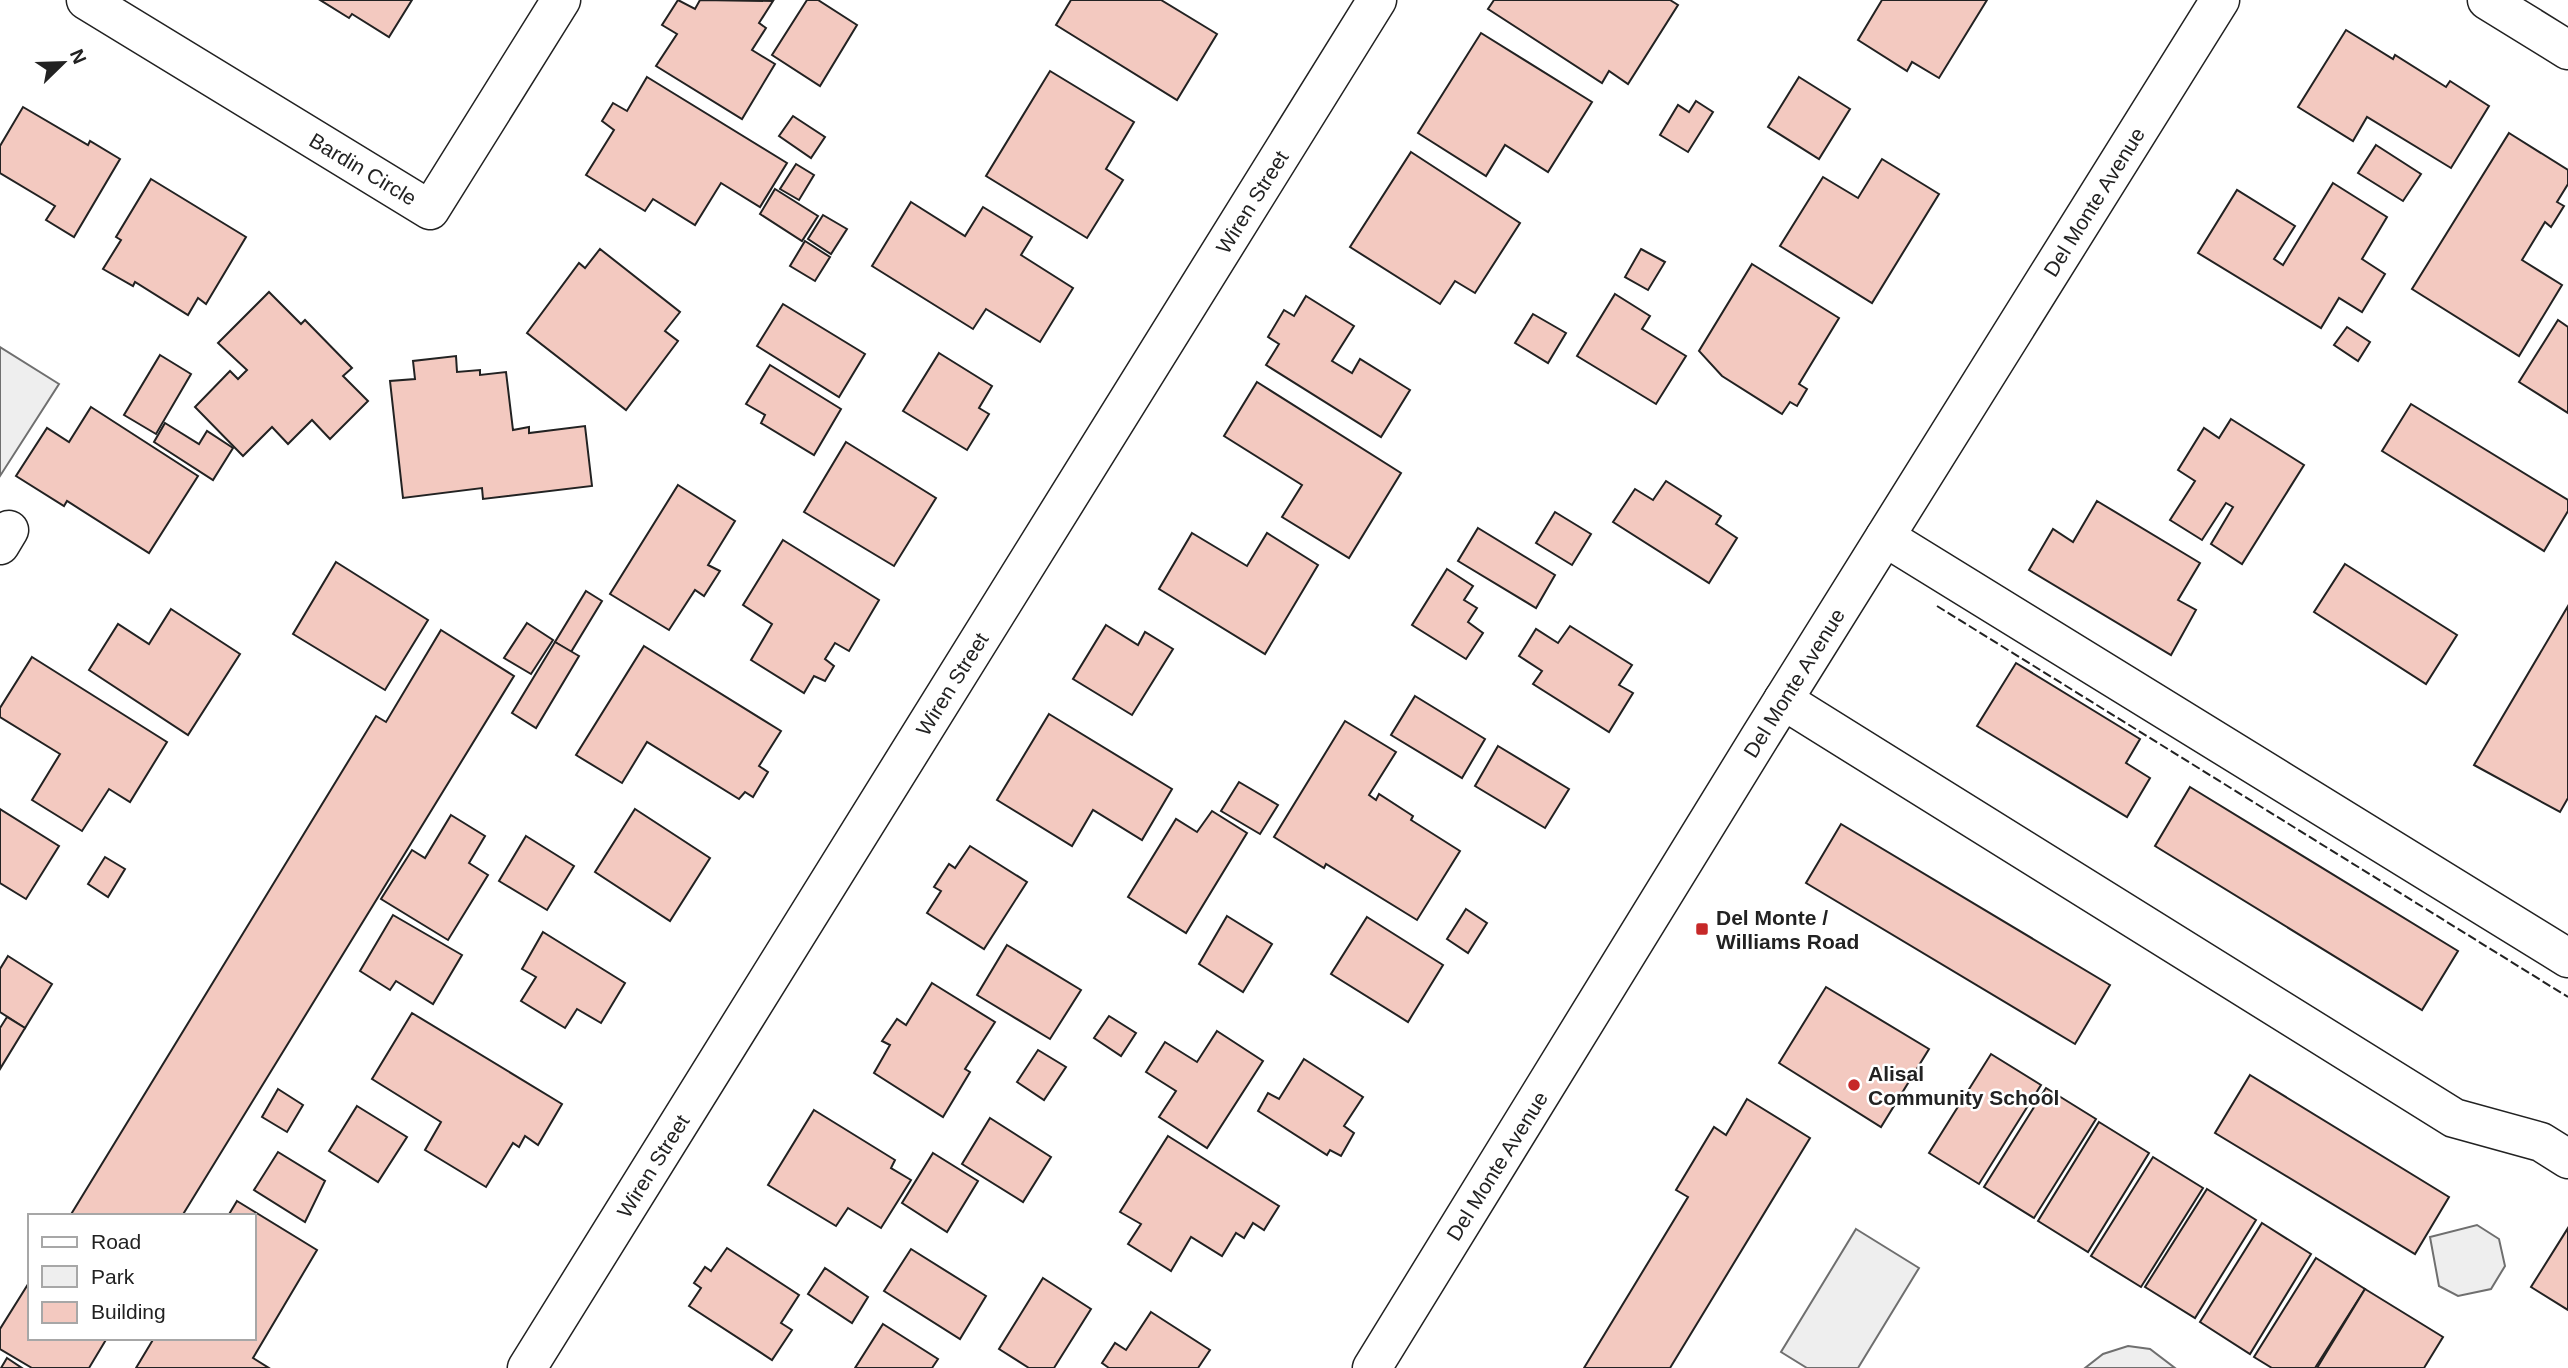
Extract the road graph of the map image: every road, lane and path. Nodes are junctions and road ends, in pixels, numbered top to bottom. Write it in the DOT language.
graph roads {
  1 [pos="86,0"];
  2 [pos="561,0"];
  3 [pos="1377,0"];
  4 [pos="2220,0"];
  5 [pos="2487,0"];
  6 [pos="2568,50"];
  7 [pos="1885,537"];
  8 [pos="1783,700"];
  9 [pos="2568,958"];
  10 [pos="2568,1159"];
  11 [pos="527,1368"];
  12 [pos="1372,1368"];
  1 -- 2 [label="street, Bardin Circle"];
  3 -- 11 [label="street, Wiren Street"];
  4 -- 7 [label="street, Del Monte Avenue"];
  5 -- 6 [label="street"];
  7 -- 8 [label="street, Del Monte Avenue"];
  7 -- 9 [label="street"];
  8 -- 10 [label="street"];
  8 -- 12 [label="street, Del Monte Avenue"];
}
